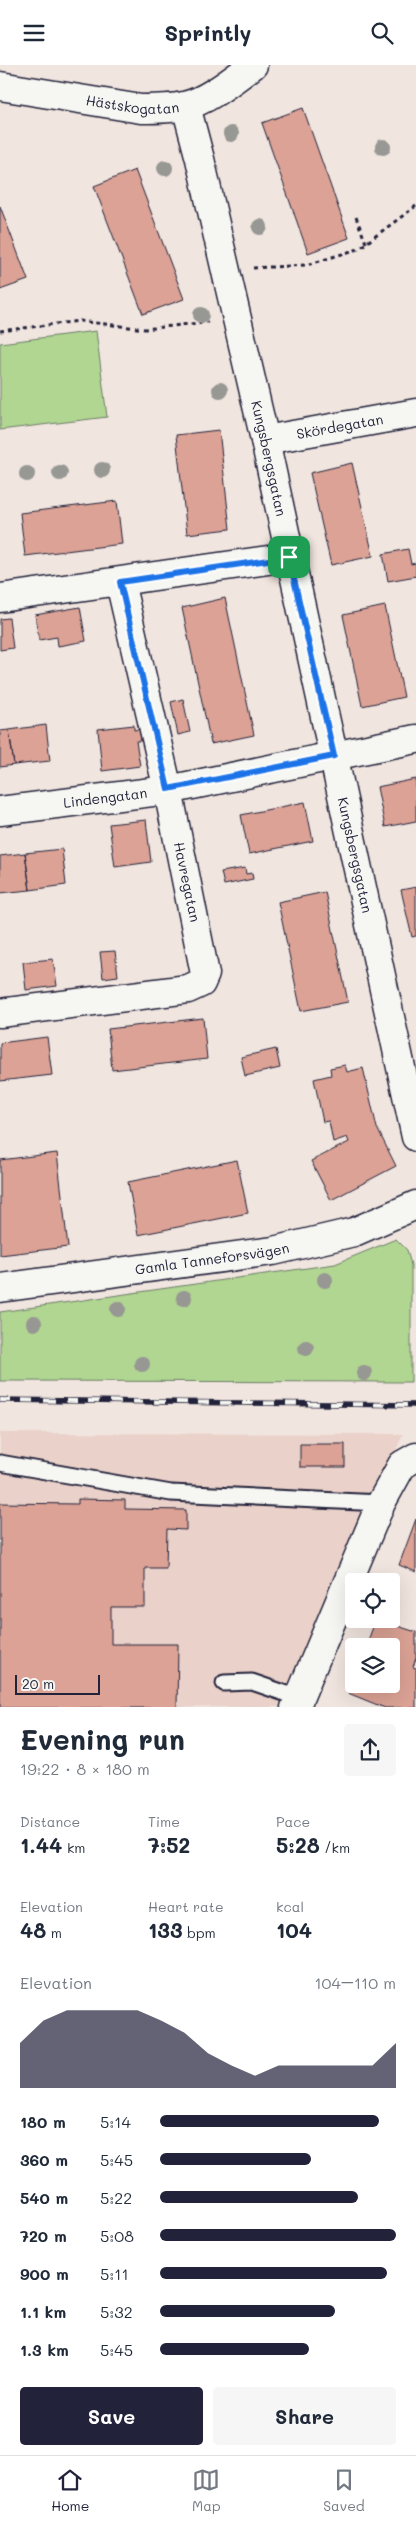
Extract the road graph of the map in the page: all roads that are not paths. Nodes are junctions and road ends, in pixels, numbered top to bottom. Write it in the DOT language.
graph roads {
  1 [pos="253,65"];
  2 [pos="0,87"];
  3 [pos="186,105"];
  4 [pos="416,413"];
  5 [pos="265,440"];
  6 [pos="289,557"];
  7 [pos="120,582"];
  8 [pos="0,598"];
  9 [pos="416,739"];
  10 [pos="334,756"];
  11 [pos="168,789"];
  12 [pos="0,811"];
  13 [pos="0,1013"];
  14 [pos="416,1137"];
  15 [pos="414,1211"];
  16 [pos="0,1288"];
  17 [pos="416,1457"];
  18 [pos="0,1463"];
  19 [pos="381,1503"];
  20 [pos="224,1683"];
  21 [pos="297,1703"];
  1 -- 3 [label="street, Hästskogatan"];
  2 -- 3 [label="street, Hästskogatan"];
  3 -- 5 [label="street, Kungsbergsgatan"];
  4 -- 5 [label="street, Skördegatan"];
  5 -- 6 [label="street, Kungsbergsgatan"];
  6 -- 7 [label="street"];
  6 -- 10 [label="street, Kungsbergsgatan"];
  7 -- 8 [label="street"];
  7 -- 11 [label="street, Havregatan"];
  9 -- 10 [label="street, Lindengatan"];
  10 -- 11 [label="street, Lindengatan"];
  10 -- 14 [label="street, Kungsbergsgatan"];
  11 -- 12 [label="street, Lindengatan"];
  11 -- 13 [label="street, Havregatan"];
  15 -- 16 [label="street, Gamla Tanneforsvägen"];
  17 -- 19 [label="street"];
  18 -- 19 [label="lane"];
  19 -- 21 [label="street"];
  20 -- 21 [label="lane"];
}
